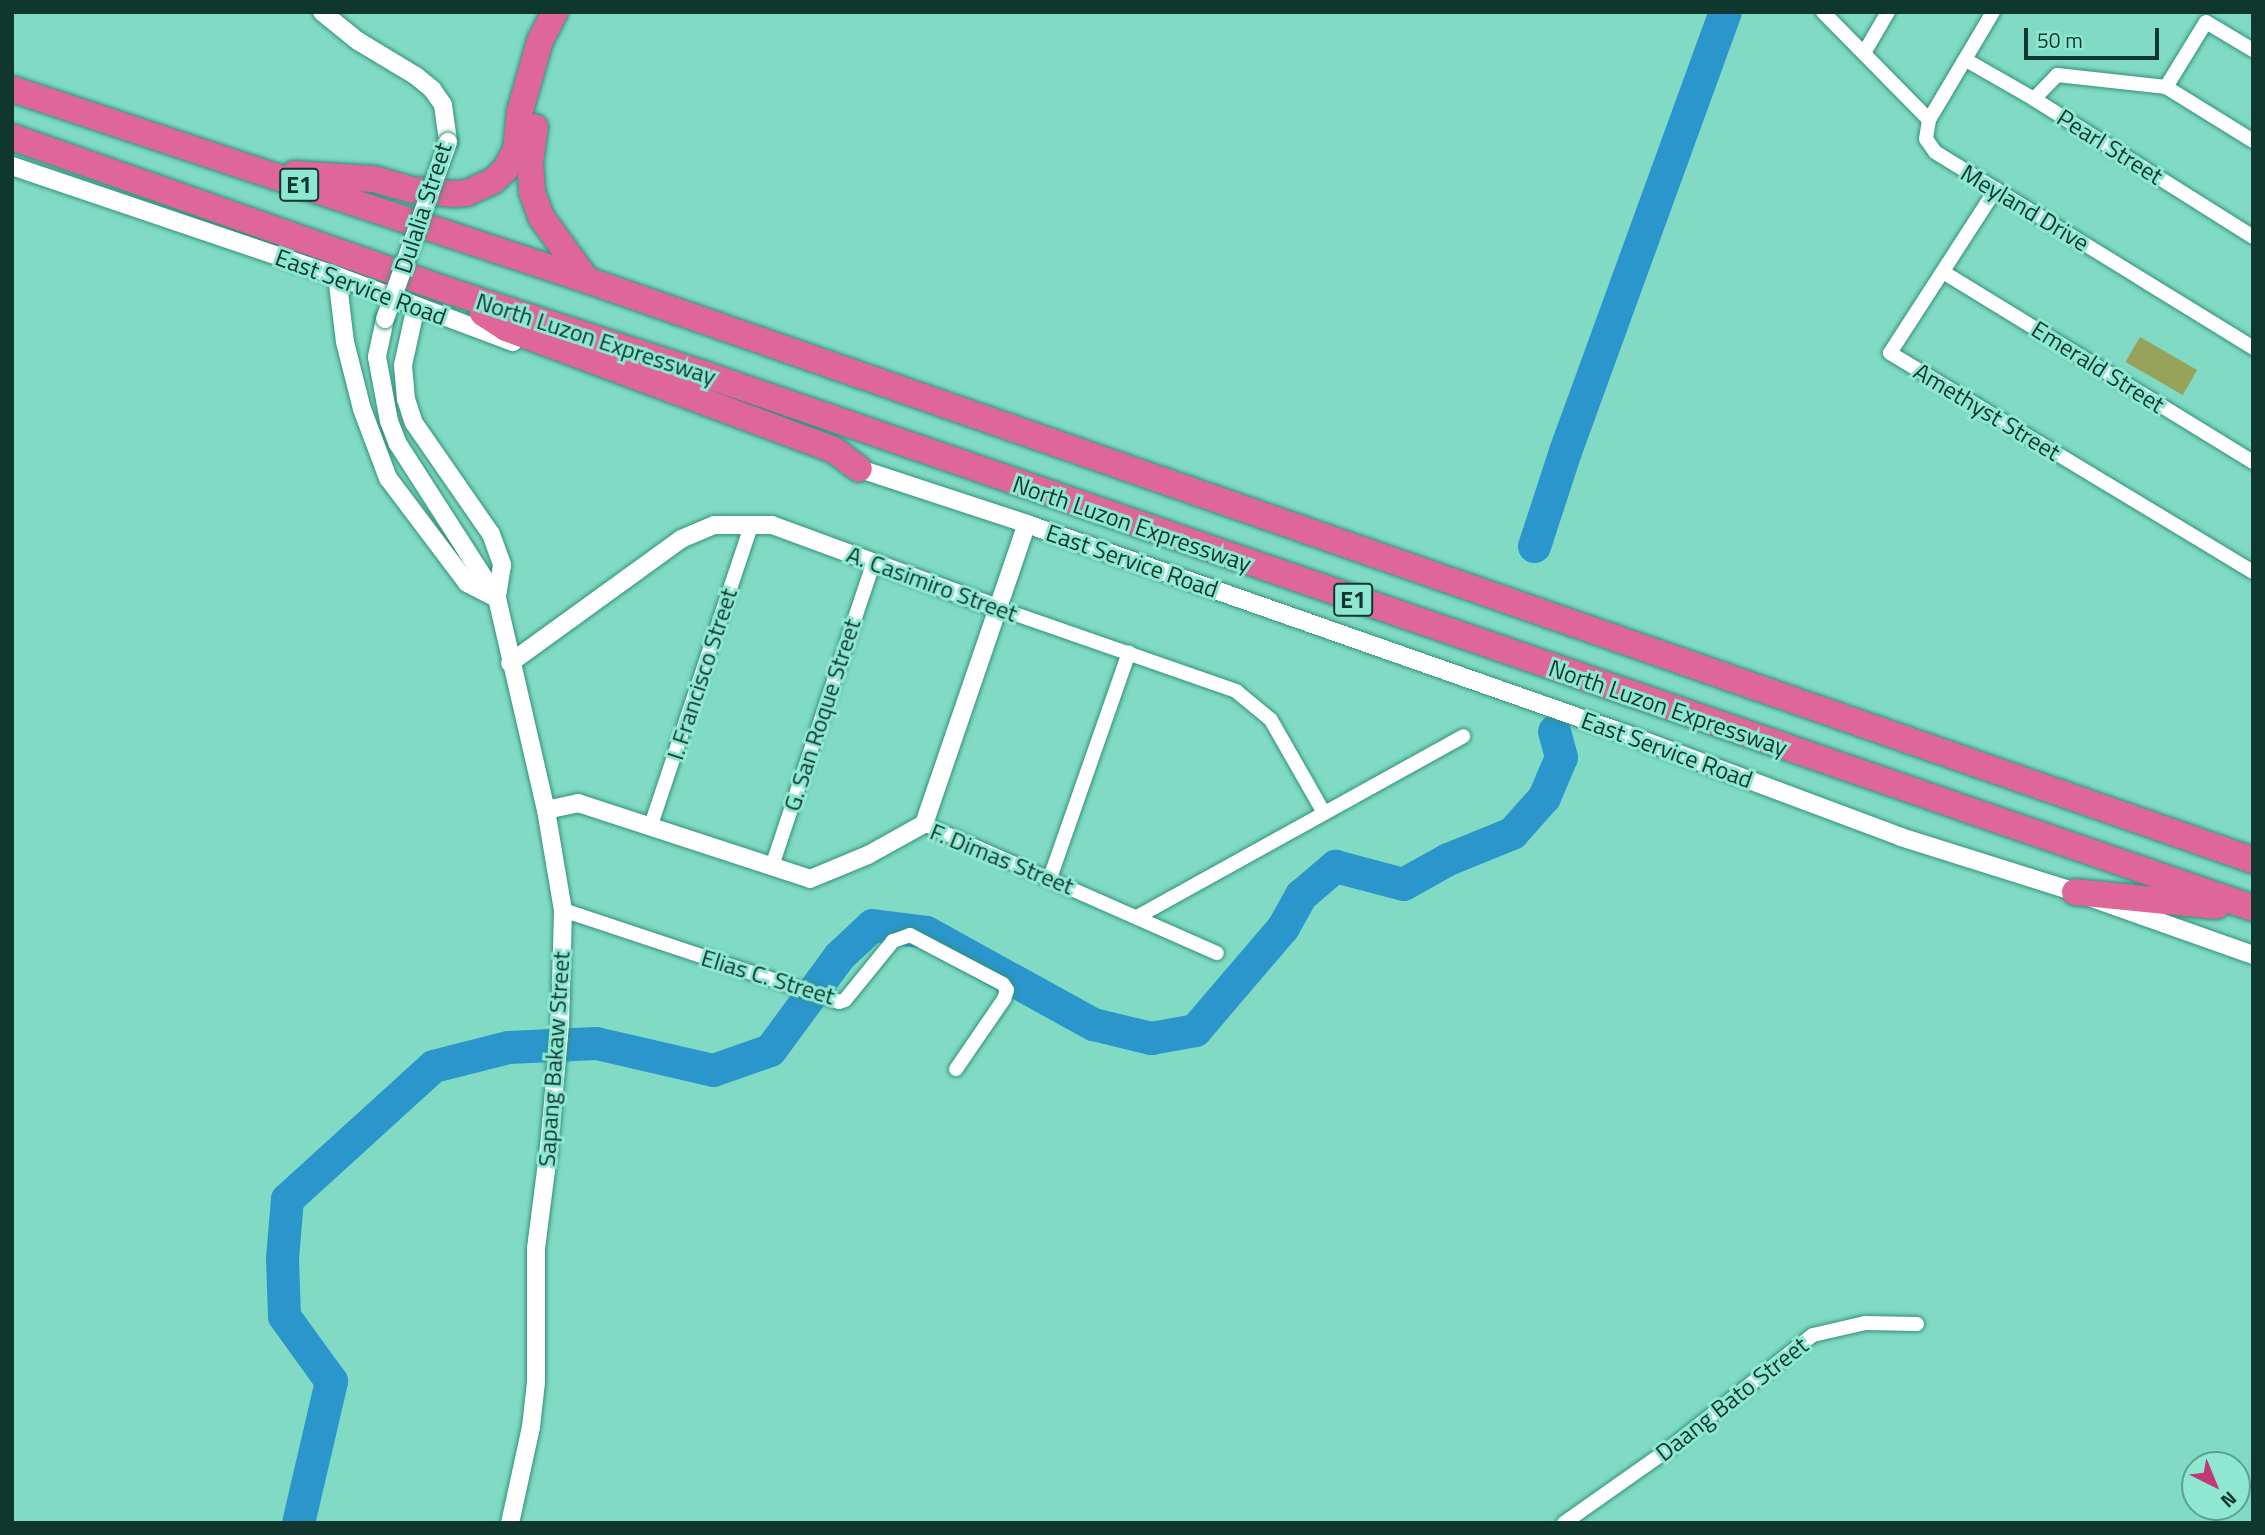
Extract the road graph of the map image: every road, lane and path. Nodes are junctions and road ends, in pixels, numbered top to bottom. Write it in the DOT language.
graph roads {
  1 [pos="322,12"];
  2 [pos="555,12"];
  3 [pos="566,12"];
  4 [pos="1823,12"];
  5 [pos="1888,12"];
  6 [pos="1993,12"];
  7 [pos="2253,50"];
  8 [pos="1864,53"];
  9 [pos="1966,60"];
  10 [pos="2165,87"];
  11 [pos="12,89"];
  12 [pos="2034,99"];
  13 [pos="1929,120"];
  14 [pos="12,138"];
  15 [pos="2253,141"];
  16 [pos="12,166"];
  17 [pos="257,171"];
  18 [pos="1996,188"];
  19 [pos="2252,235"];
  20 [pos="1943,272"];
  21 [pos="337,276"];
  22 [pos="586,280"];
  23 [pos="453,292"];
  24 [pos="416,306"];
  25 [pos="2253,348"];
  26 [pos="2253,462"];
  27 [pos="859,469"];
  28 [pos="752,523"];
  29 [pos="1027,524"];
  30 [pos="873,564"];
  31 [pos="2253,572"];
  32 [pos="497,598"];
  33 [pos="998,608"];
  34 [pos="1129,652"];
  35 [pos="510,663"];
  36 [pos="1463,736"];
  37 [pos="546,810"];
  38 [pos="1324,813"];
  39 [pos="924,824"];
  40 [pos="651,825"];
  41 [pos="2253,860"];
  42 [pos="772,866"];
  43 [pos="1050,878"];
  44 [pos="2075,892"];
  45 [pos="2253,909"];
  46 [pos="563,910"];
  47 [pos="1137,917"];
  48 [pos="1217,953"];
  49 [pos="2253,955"];
  50 [pos="956,1069"];
  51 [pos="1916,1324"];
  52 [pos="510,1523"];
  53 [pos="1564,1523"];
  1 -- 32 [label="street, Dulalia Street, bridge"];
  2 -- 17 [label="highway"];
  3 -- 22 [label="highway"];
  4 -- 8 [label="street"];
  5 -- 8 [label="street"];
  6 -- 9 [label="street"];
  7 -- 10 [label="street"];
  8 -- 13 [label="street"];
  9 -- 12 [label="street, Pearl Street"];
  9 -- 13 [label="street"];
  10 -- 12 [label="street"];
  10 -- 15 [label="street"];
  11 -- 17 [label="highway, North Luzon Expressway / E1"];
  12 -- 19 [label="street, Pearl Street"];
  13 -- 18 [label="street, Meyland Drive"];
  14 -- 23 [label="highway, North Luzon Expressway / E1"];
  16 -- 21 [label="street, East Service Road"];
  17 -- 22 [label="highway, North Luzon Expressway / E1"];
  18 -- 20 [label="street, Amethyst Street"];
  18 -- 25 [label="street, Meyland Drive"];
  20 -- 26 [label="street, Emerald Street"];
  20 -- 31 [label="street, Amethyst Street"];
  21 -- 24 [label="street, East Service Road"];
  21 -- 32 [label="street"];
  22 -- 41 [label="highway, North Luzon Expressway / E1"];
  23 -- 27 [label="highway"];
  23 -- 45 [label="highway, North Luzon Expressway / E1"];
  24 -- 27 [label="street, East Service Road"];
  24 -- 32 [label="street, Sapang Bakaw Street"];
  27 -- 29 [label="street, East Service Road"];
  28 -- 30 [label="street, A. Casimiro Street"];
  28 -- 35 [label="street, A. Casimiro Street"];
  28 -- 40 [label="street, I. Francisco Street"];
  29 -- 33 [label="street"];
  29 -- 44 [label="street, East Service Road"];
  30 -- 33 [label="street, A. Casimiro Street"];
  30 -- 42 [label="street, G. San Roque Street"];
  32 -- 35 [label="street, Sapang Bakaw Street"];
  33 -- 34 [label="street, A. Casimiro Street"];
  33 -- 39 [label="street"];
  34 -- 38 [label="street, A. Casimiro Street"];
  34 -- 43 [label="street"];
  35 -- 37 [label="street, Sapang Bakaw Street"];
  36 -- 38 [label="street"];
  37 -- 40 [label="street, F. Dimas Street"];
  37 -- 46 [label="street, Sapang Bakaw Street"];
  38 -- 47 [label="street"];
  39 -- 42 [label="street, F. Dimas Street"];
  39 -- 43 [label="street, F. Dimas Street"];
  40 -- 42 [label="street, F. Dimas Street"];
  43 -- 47 [label="street, F. Dimas Street"];
  44 -- 45 [label="highway"];
  44 -- 49 [label="street, East Service Road"];
  46 -- 50 [label="street, Elias C. Street"];
  46 -- 52 [label="street, Sapang Bakaw Street"];
  47 -- 48 [label="street, F. Dimas Street"];
  51 -- 53 [label="street, Daang Bato Street"];
}
